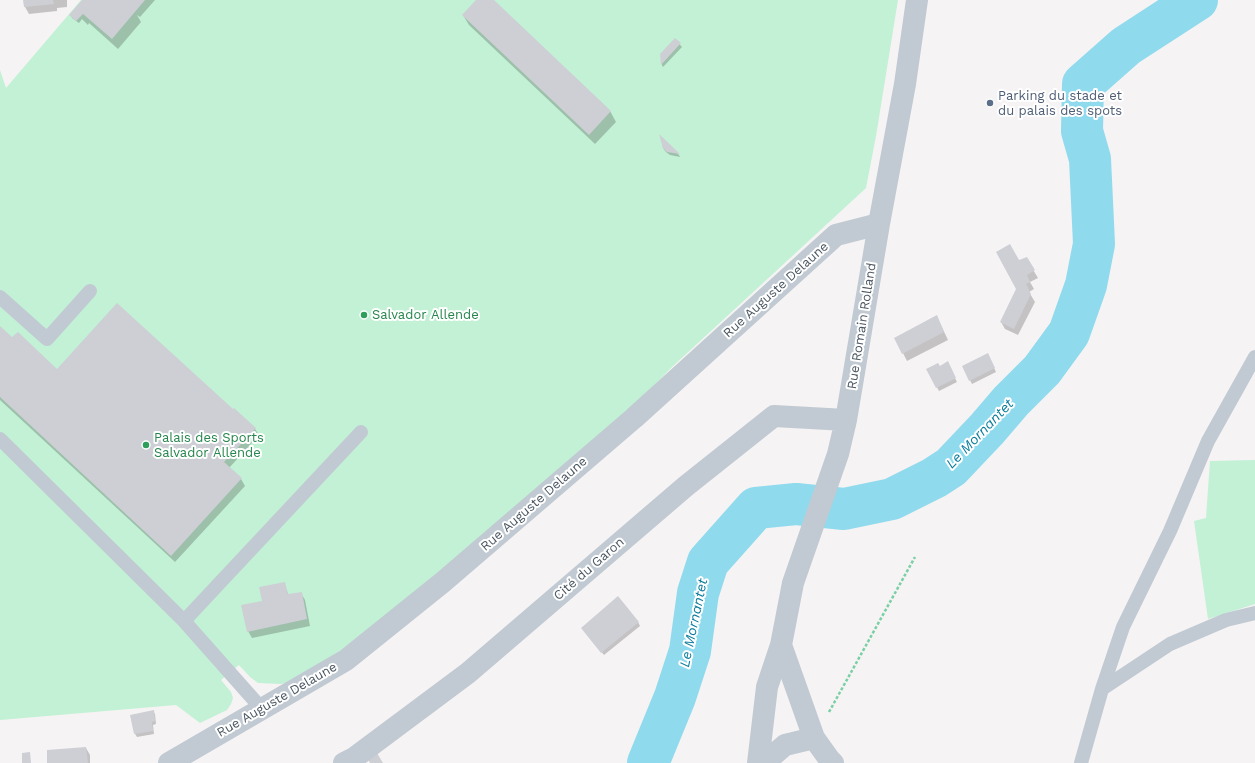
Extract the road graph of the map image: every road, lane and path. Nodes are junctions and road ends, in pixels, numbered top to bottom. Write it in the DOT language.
graph roads {
  1 [pos="917,0"];
  2 [pos="879,224"];
  3 [pos="90,291"];
  4 [pos="0,296"];
  5 [pos="1255,357"];
  6 [pos="846,420"];
  7 [pos="361,432"];
  8 [pos="0,439"];
  9 [pos="915,557"];
  10 [pos="1255,613"];
  11 [pos="184,621"];
  12 [pos="781,645"];
  13 [pos="1102,689"];
  14 [pos="262,709"];
  15 [pos="814,738"];
  16 [pos="169,763"];
  17 [pos="344,763"];
  18 [pos="758,763"];
  19 [pos="764,763"];
  20 [pos="834,763"];
  21 [pos="1081,763"];
  1 -- 2 [label="street, Rue Romain Rolland"];
  2 -- 6 [label="street, Rue Romain Rolland"];
  2 -- 14 [label="street, Rue Auguste Delaune"];
  3 -- 4 [label="lane"];
  5 -- 13 [label="lane"];
  6 -- 12 [label="street, Rue Romain Rolland"];
  6 -- 17 [label="street, Cité du Garon"];
  7 -- 11 [label="lane"];
  8 -- 11 [label="lane"];
  9 -- 15 [label="path"];
  10 -- 13 [label="lane"];
  11 -- 14 [label="lane"];
  12 -- 15 [label="street"];
  12 -- 18 [label="street, Rue Romain Rolland"];
  13 -- 21 [label="lane"];
  14 -- 16 [label="street, Rue Auguste Delaune"];
  15 -- 19 [label="street"];
  15 -- 20 [label="street"];
}
